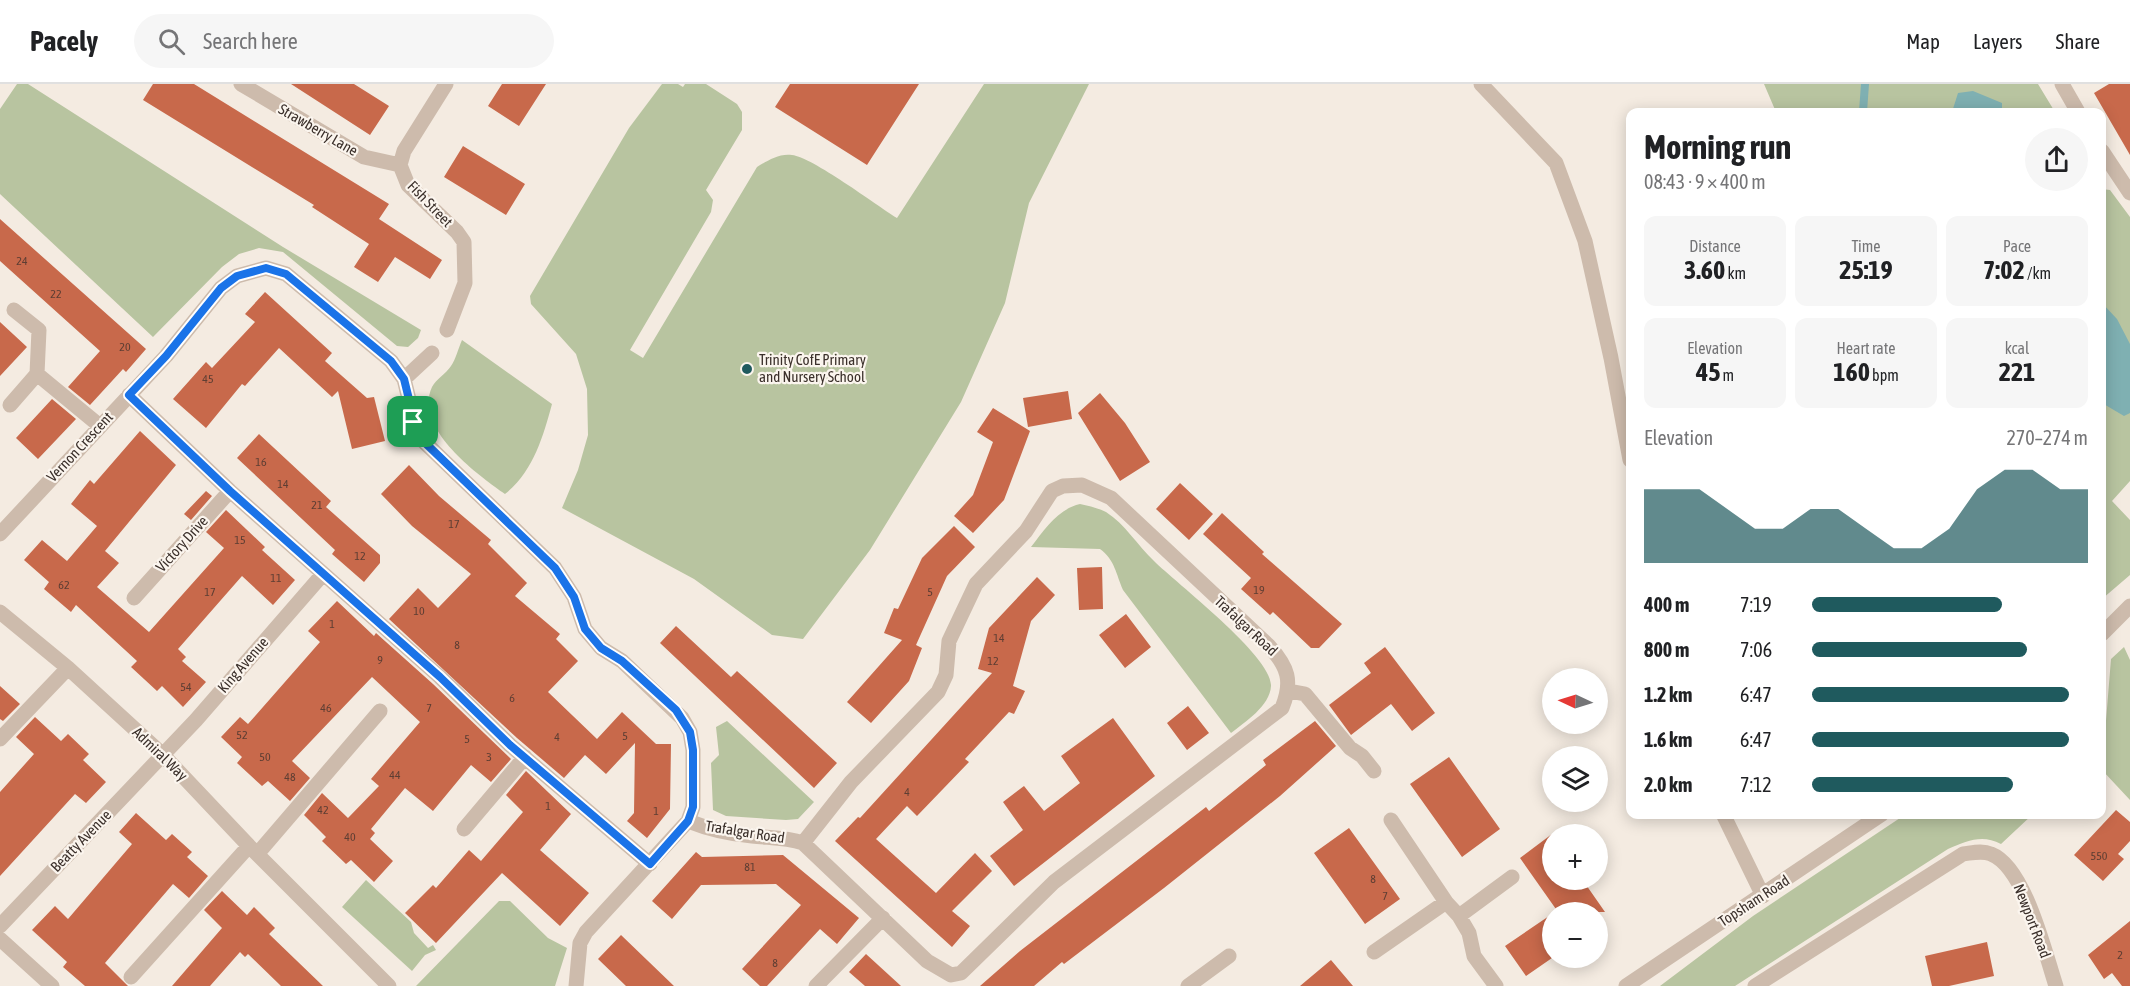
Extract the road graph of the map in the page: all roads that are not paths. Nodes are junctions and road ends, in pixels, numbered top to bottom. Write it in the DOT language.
graph roads {
  1 [pos="241,84"];
  2 [pos="446,84"];
  3 [pos="1481,84"];
  4 [pos="2062,84"];
  5 [pos="2076,108"];
  6 [pos="2106,158"];
  7 [pos="400,165"];
  8 [pos="2130,193"];
  9 [pos="14,310"];
  10 [pos="447,330"];
  11 [pos="432,353"];
  12 [pos="37,374"];
  13 [pos="404,379"];
  14 [pos="129,395"];
  15 [pos="10,405"];
  16 [pos="100,426"];
  17 [pos="1626,439"];
  18 [pos="230,491"];
  19 [pos="0,534"];
  20 [pos="323,574"];
  21 [pos="134,598"];
  22 [pos="2130,606"];
  23 [pos="0,612"];
  24 [pos="2106,630"];
  25 [pos="68,668"];
  26 [pos="1289,691"];
  27 [pos="380,711"];
  28 [pos="0,739"];
  29 [pos="162,754"];
  30 [pos="525,757"];
  31 [pos="1374,771"];
  32 [pos="1725,819"];
  33 [pos="1875,819"];
  34 [pos="1391,820"];
  35 [pos="688,821"];
  36 [pos="464,829"];
  37 [pos="803,843"];
  38 [pos="253,849"];
  39 [pos="650,864"];
  40 [pos="1512,877"];
  41 [pos="1763,896"];
  42 [pos="1446,902"];
  43 [pos="1460,916"];
  44 [pos="883,918"];
  45 [pos="0,926"];
  46 [pos="0,939"];
  47 [pos="1374,952"];
  48 [pos="1229,956"];
  49 [pos="131,977"];
  50 [pos="949,980"];
  51 [pos="52,986"];
  52 [pos="389,986"];
  53 [pos="576,986"];
  54 [pos="816,986"];
  55 [pos="1188,986"];
  56 [pos="1496,986"];
  57 [pos="1626,986"];
  58 [pos="1755,986"];
  59 [pos="2056,986"];
  1 -- 7 [label="street, Strawberry Lane"];
  2 -- 7 [label="street, Fish Street"];
  3 -- 17 [label="street"];
  4 -- 5 [label="street"];
  6 -- 8 [label="street"];
  7 -- 10 [label="street, Fish Street"];
  9 -- 12 [label="street"];
  11 -- 13 [label="street"];
  12 -- 15 [label="street"];
  12 -- 16 [label="street"];
  13 -- 14 [label="street, Vernon Crescent"];
  13 -- 35 [label="street, Vernon Crescent"];
  14 -- 16 [label="street, Vernon Crescent"];
  14 -- 18 [label="street"];
  16 -- 19 [label="street, Vernon Crescent"];
  18 -- 20 [label="street"];
  18 -- 21 [label="street, Victory Drive"];
  20 -- 29 [label="street, King Avenue"];
  20 -- 30 [label="street"];
  22 -- 24 [label="street"];
  23 -- 25 [label="street, Admiral Way"];
  25 -- 28 [label="street"];
  25 -- 29 [label="street, Admiral Way"];
  26 -- 31 [label="street"];
  26 -- 37 [label="street, Trafalgar Road"];
  26 -- 50 [label="street, Trafalgar Road"];
  27 -- 38 [label="street"];
  29 -- 38 [label="street, Admiral Way"];
  29 -- 45 [label="street, Beatty Avenue"];
  30 -- 36 [label="street"];
  30 -- 39 [label="street"];
  32 -- 41 [label="street"];
  33 -- 41 [label="street, Topsham Road"];
  34 -- 42 [label="street"];
  35 -- 37 [label="street, Trafalgar Road"];
  35 -- 39 [label="street"];
  37 -- 44 [label="street, Trafalgar Road"];
  38 -- 49 [label="street"];
  38 -- 52 [label="street, Admiral Way"];
  39 -- 53 [label="street"];
  40 -- 43 [label="street"];
  41 -- 57 [label="street, Topsham Road"];
  42 -- 43 [label="street"];
  42 -- 47 [label="street"];
  43 -- 56 [label="street"];
  44 -- 50 [label="street, Trafalgar Road"];
  44 -- 54 [label="street"];
  46 -- 51 [label="street"];
  48 -- 55 [label="street"];
  58 -- 59 [label="street, Newport Road"];
}
